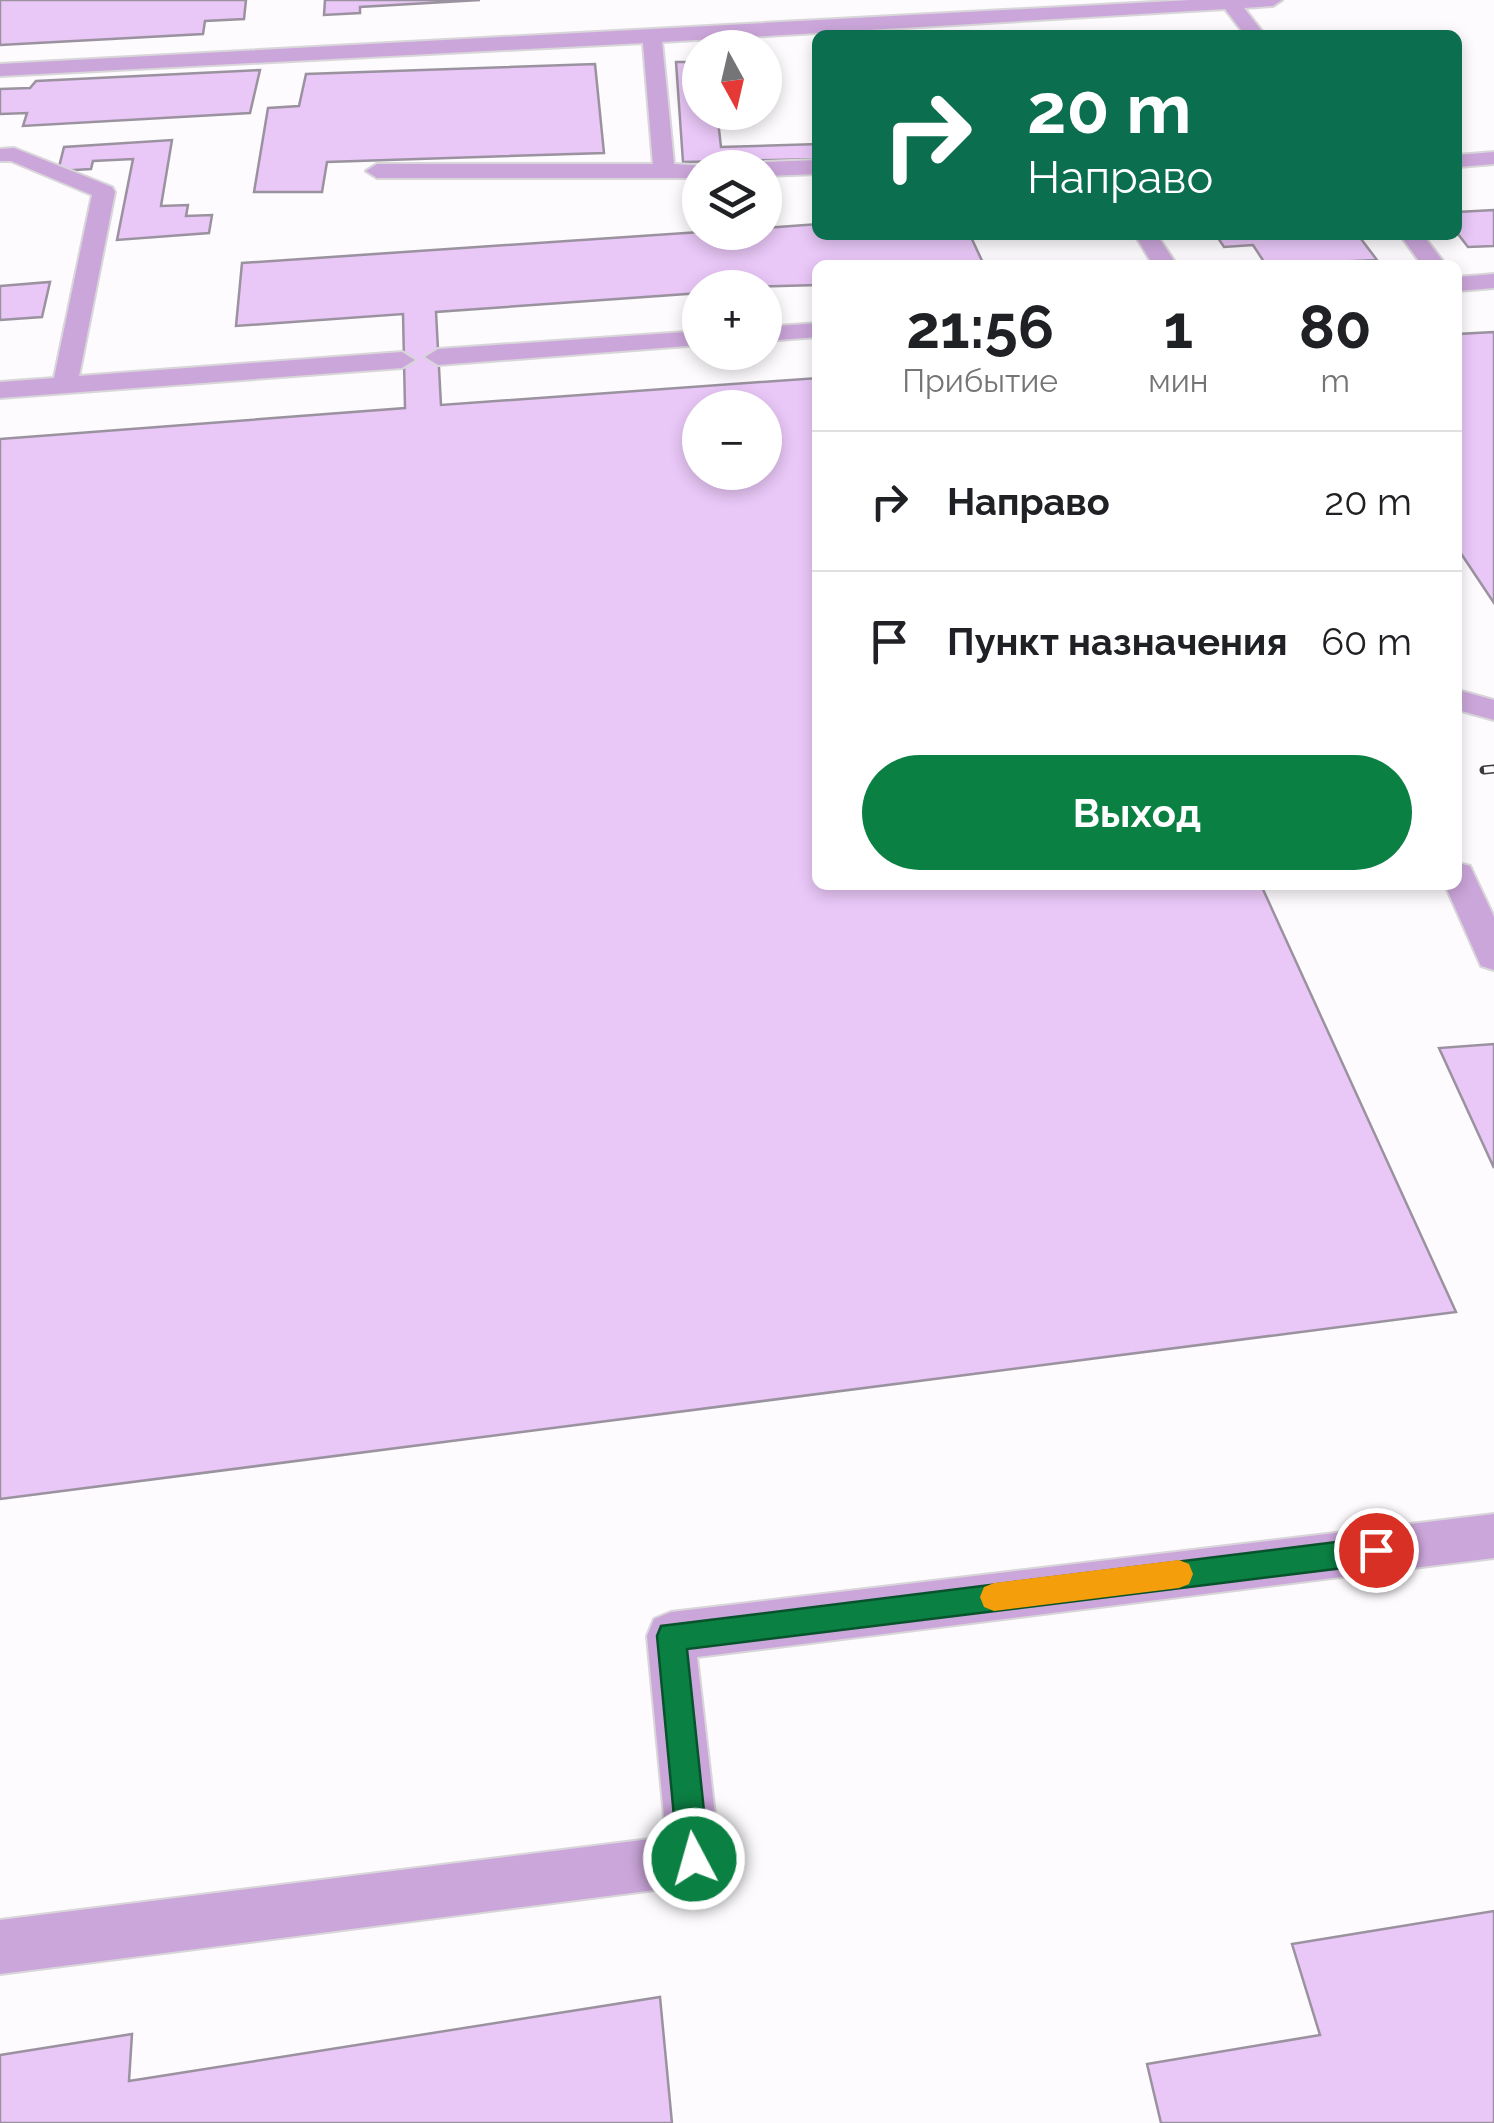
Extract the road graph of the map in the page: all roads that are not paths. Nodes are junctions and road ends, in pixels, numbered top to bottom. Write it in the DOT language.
graph roads {
  1 [pos="1046,0"];
  2 [pos="1273,0"];
  3 [pos="902,3"];
  4 [pos="1230,3"];
  5 [pos="1016,27"];
  6 [pos="907,30"];
  7 [pos="1251,30"];
  8 [pos="812,33"];
  9 [pos="652,37"];
  10 [pos="0,70"];
  11 [pos="0,154"];
  12 [pos="1494,158"];
  13 [pos="1462,160"];
  14 [pos="812,168"];
  15 [pos="782,169"];
  16 [pos="378,171"];
  17 [pos="682,171"];
  18 [pos="664,172"];
  19 [pos="1415,240"];
  20 [pos="1430,260"];
  21 [pos="1494,281"];
  22 [pos="1462,284"];
  23 [pos="812,330"];
  24 [pos="782,333"];
  25 [pos="682,339"];
  26 [pos="438,357"];
  27 [pos="402,360"];
  28 [pos="65,385"];
  29 [pos="0,390"];
  30 [pos="1462,701"];
  31 [pos="1494,710"];
  32 [pos="1462,884"];
  33 [pos="1494,957"];
  34 [pos="1494,1536"];
  35 [pos="0,1946"];
  1 -- 5 [label="lane"];
  2 -- 4 [label="lane"];
  3 -- 9 [label="lane"];
  4 -- 5 [label="lane"];
  4 -- 7 [label="lane"];
  5 -- 6 [label="lane"];
  8 -- 9 [label="lane"];
  9 -- 10 [label="lane"];
  9 -- 18 [label="lane"];
  11 -- 28 [label="lane"];
  12 -- 13 [label="lane"];
  14 -- 15 [label="lane"];
  16 -- 18 [label="lane"];
  17 -- 18 [label="lane"];
  19 -- 20 [label="lane"];
  21 -- 22 [label="lane"];
  23 -- 24 [label="lane"];
  25 -- 26 [label="lane"];
  27 -- 28 [label="lane"];
  28 -- 29 [label="lane"];
  30 -- 31 [label="lane"];
  32 -- 33 [label="lane"];
  34 -- 35 [label="lane"];
}
